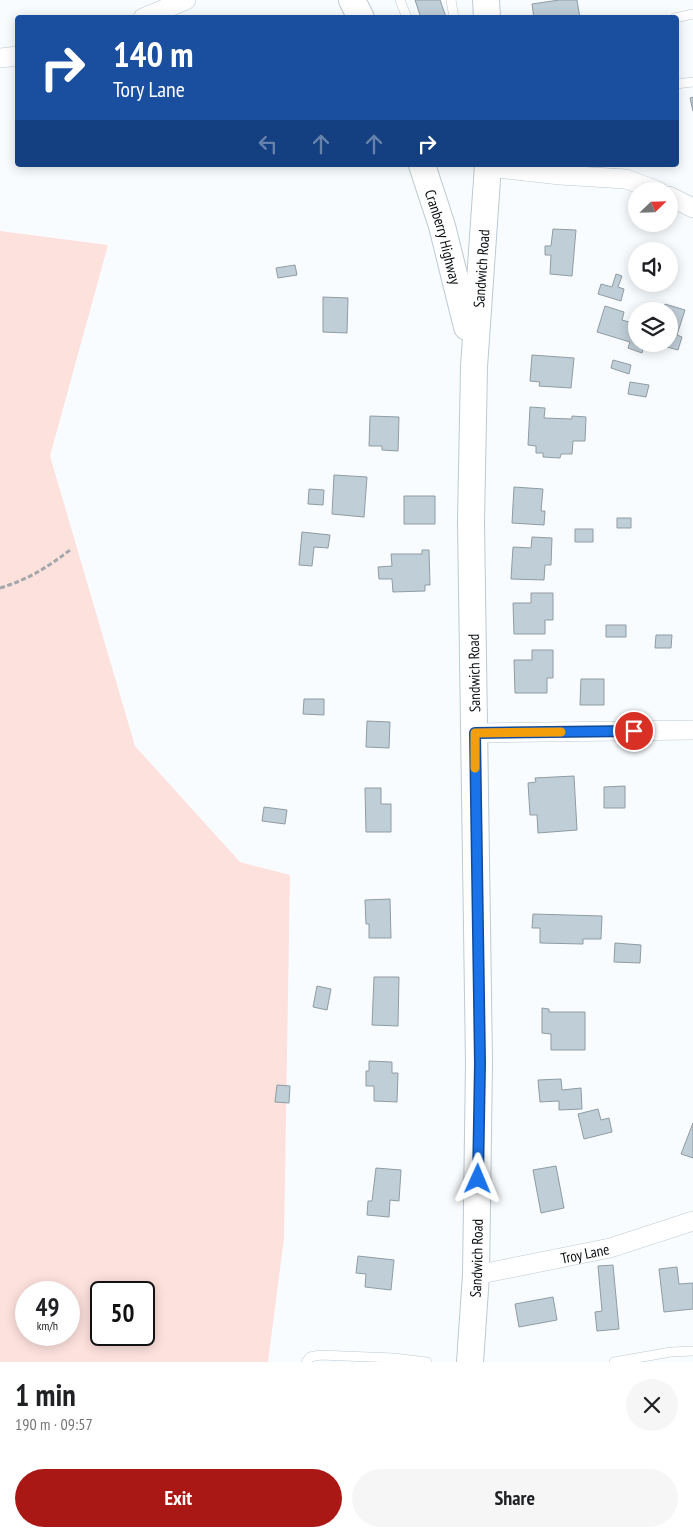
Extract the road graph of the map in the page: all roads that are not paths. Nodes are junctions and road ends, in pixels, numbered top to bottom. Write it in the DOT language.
graph roads {
  1 [pos="186,0"];
  2 [pos="352,0"];
  3 [pos="400,0"];
  4 [pos="451,0"];
  5 [pos="486,0"];
  6 [pos="693,14"];
  7 [pos="150,15"];
  8 [pos="359,15"];
  9 [pos="406,15"];
  10 [pos="454,15"];
  11 [pos="487,15"];
  12 [pos="679,17"];
  13 [pos="15,56"];
  14 [pos="0,58"];
  15 [pos="693,82"];
  16 [pos="679,84"];
  17 [pos="423,167"];
  18 [pos="485,167"];
  19 [pos="492,167"];
  20 [pos="634,182"];
  21 [pos="678,200"];
  22 [pos="693,208"];
  23 [pos="474,367"];
  24 [pos="693,730"];
  25 [pos="475,733"];
  26 [pos="693,1220"];
  27 [pos="476,1275"];
  28 [pos="693,1351"];
  29 [pos="306,1362"];
  30 [pos="427,1362"];
  31 [pos="470,1362"];
  32 [pos="614,1362"];
  1 -- 7 [label="street"];
  2 -- 8 [label="main road"];
  3 -- 9 [label="lane"];
  4 -- 10 [label="lane"];
  5 -- 11 [label="main road"];
  6 -- 12 [label="lane"];
  13 -- 14 [label="street"];
  15 -- 16 [label="lane"];
  17 -- 23 [label="main road, Cranberry Highway"];
  18 -- 23 [label="main road, Sandwich Road"];
  19 -- 20 [label="street"];
  21 -- 22 [label="street"];
  23 -- 25 [label="main road, Sandwich Road"];
  24 -- 25 [label="street"];
  25 -- 27 [label="main road, Sandwich Road"];
  26 -- 27 [label="street, Troy Lane"];
  27 -- 31 [label="main road, Sandwich Road"];
  28 -- 32 [label="lane"];
  29 -- 30 [label="lane"];
}
